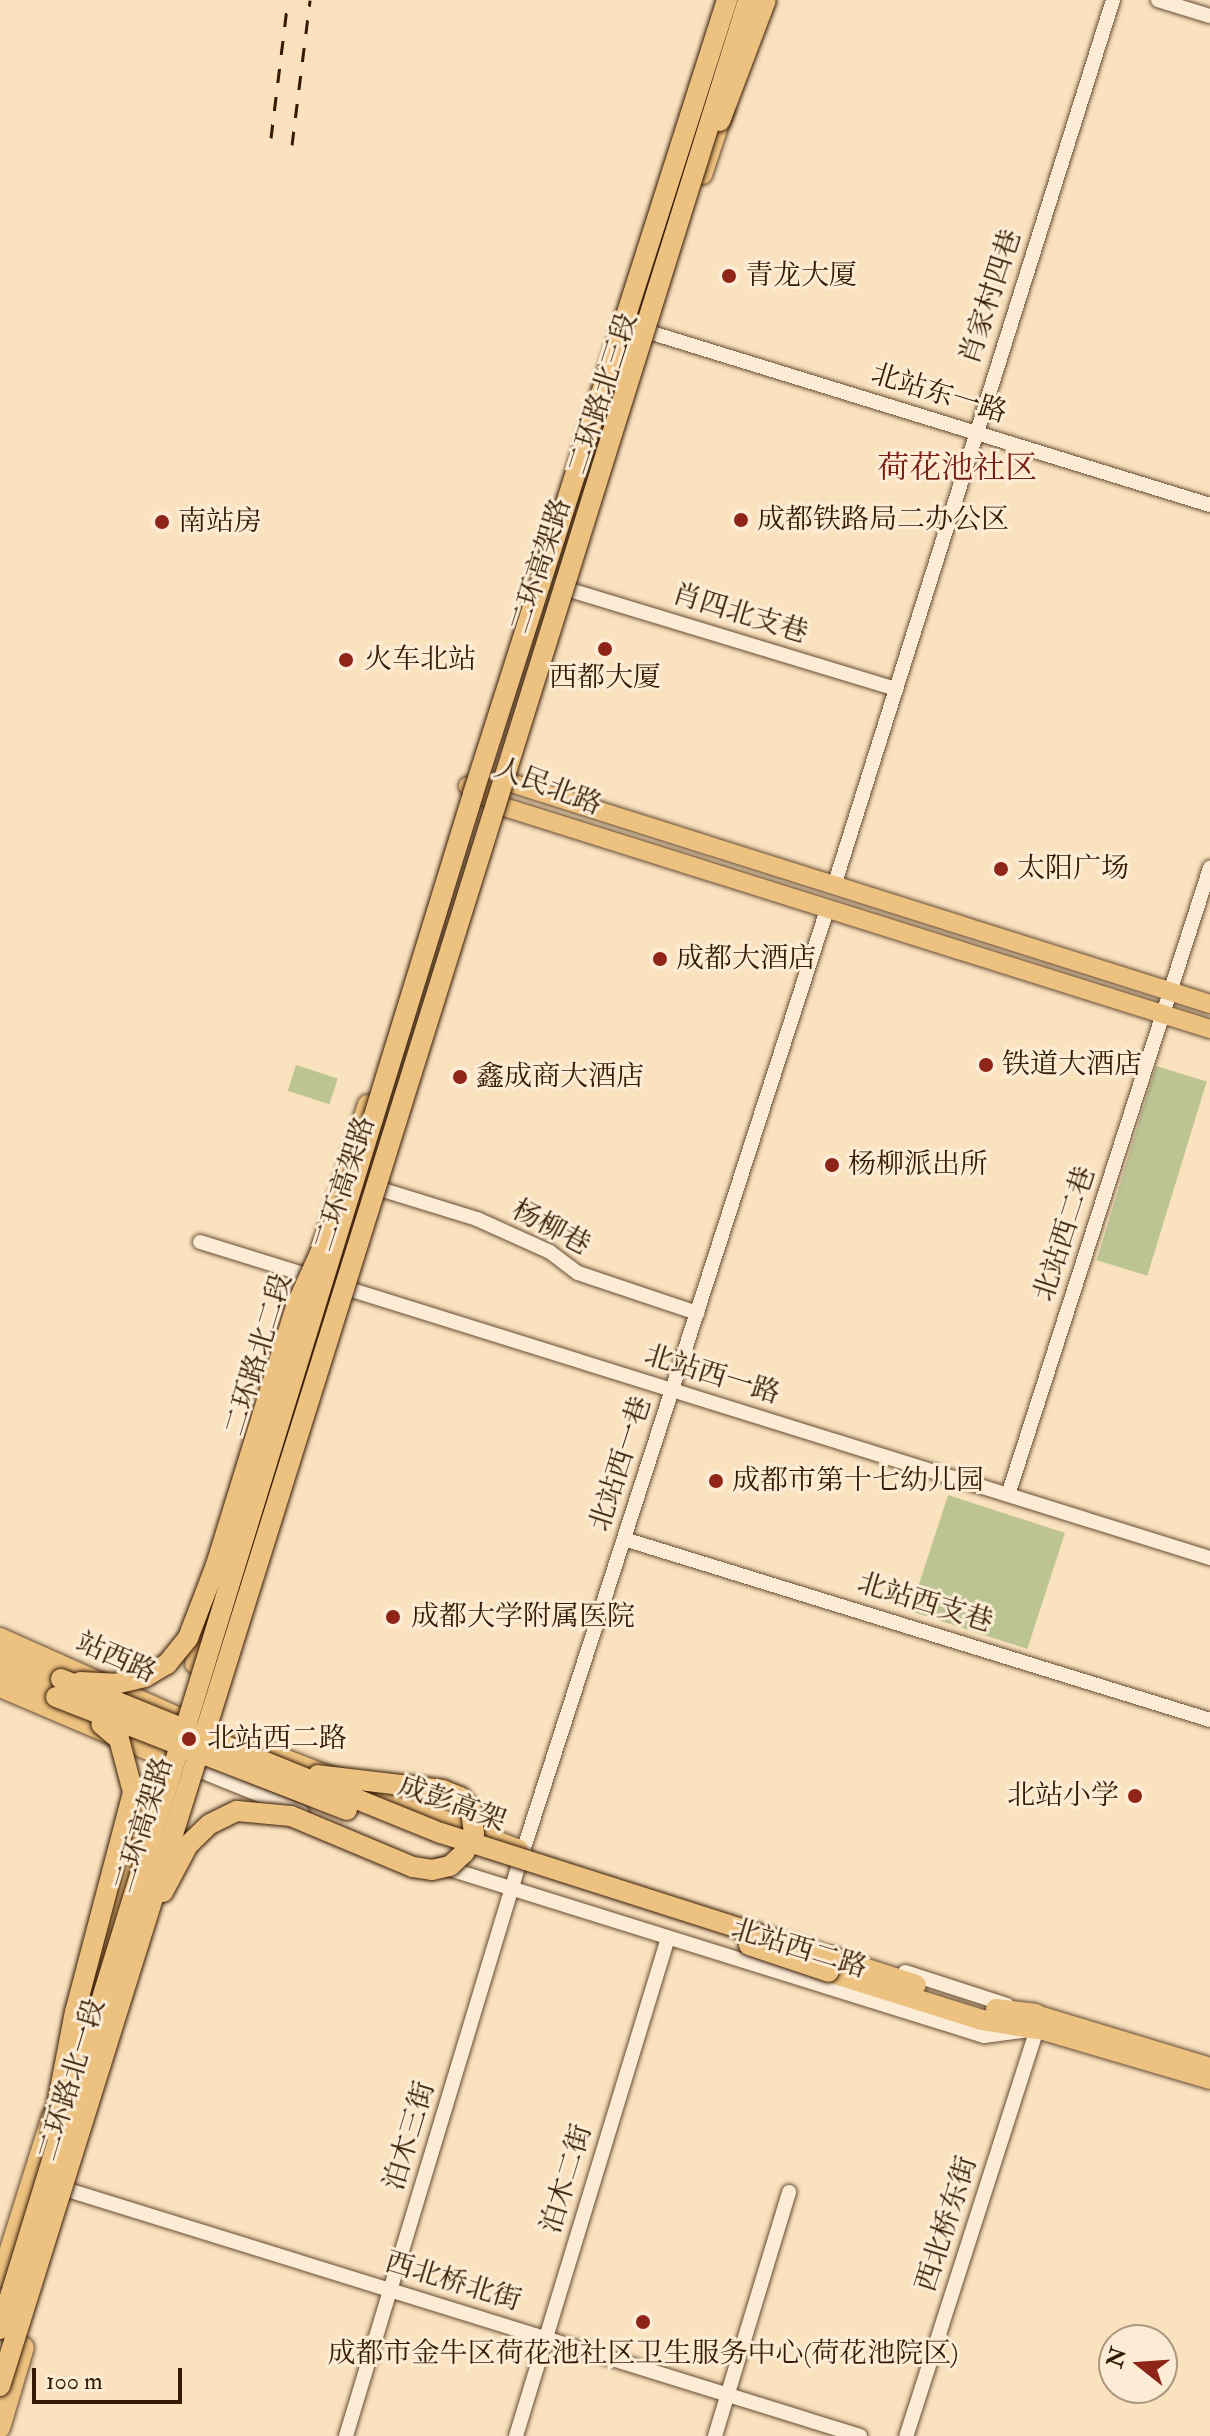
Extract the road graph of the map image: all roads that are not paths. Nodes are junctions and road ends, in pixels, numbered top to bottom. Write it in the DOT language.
graph roads {
  1 [pos="719,0"];
  2 [pos="727,0"];
  3 [pos="748,0"];
  4 [pos="758,0"];
  5 [pos="766,0"];
  6 [pos="1113,0"];
  7 [pos="1158,0"];
  8 [pos="1210,16"];
  9 [pos="702,147"];
  10 [pos="652,333"];
  11 [pos="975,432"];
  12 [pos="1210,505"];
  13 [pos="570,590"];
  14 [pos="896,689"];
  15 [pos="508,782"];
  16 [pos="468,786"];
  17 [pos="501,806"];
  18 [pos="1210,868"];
  19 [pos="834,886"];
  20 [pos="827,910"];
  21 [pos="1170,992"];
  22 [pos="1210,1004"];
  23 [pos="1163,1014"];
  24 [pos="1210,1029"];
  25 [pos="364,1155"];
  26 [pos="380,1189"];
  27 [pos="200,1242"];
  28 [pos="312,1277"];
  29 [pos="349,1289"];
  30 [pos="697,1313"];
  31 [pos="672,1390"];
  32 [pos="1009,1492"];
  33 [pos="624,1539"];
  34 [pos="1210,1558"];
  35 [pos="0,1637"];
  36 [pos="0,1651"];
  37 [pos="0,1670"];
  38 [pos="0,1688"];
  39 [pos="58,1688"];
  40 [pos="179,1716"];
  41 [pos="1210,1720"];
  42 [pos="210,1730"];
  43 [pos="165,1759"];
  44 [pos="198,1770"];
  45 [pos="281,1770"];
  46 [pos="523,1851"];
  47 [pos="512,1889"];
  48 [pos="668,1938"];
  49 [pos="831,1965"];
  50 [pos="126,1978"];
  51 [pos="1036,2021"];
  52 [pos="1208,2068"];
  53 [pos="31,2178"];
  54 [pos="67,2190"];
  55 [pos="789,2192"];
  56 [pos="41,2198"];
  57 [pos="0,2278"];
  58 [pos="390,2290"];
  59 [pos="0,2305"];
  60 [pos="0,2329"];
  61 [pos="546,2338"];
  62 [pos="0,2386"];
  63 [pos="727,2395"];
  64 [pos="0,2405"];
  65 [pos="0,2428"];
  66 [pos="346,2436"];
  67 [pos="516,2436"];
  68 [pos="715,2436"];
  69 [pos="860,2436"];
  70 [pos="906,2436"];
  1 -- 16 [label="main road, 二环路北三段"];
  2 -- 25 [label="highway, 二环高架路, bridge"];
  3 -- 9 [label="highway, 二环高架路, bridge"];
  4 -- 10 [label="main road, 二环路北三段"];
  5 -- 9 [label="highway, bridge"];
  6 -- 11 [label="street, 肖家村四巷"];
  7 -- 8 [label="street"];
  9 -- 50 [label="highway, 二环高架路, bridge"];
  10 -- 11 [label="street, 北站东一路"];
  10 -- 13 [label="main road, 二环路北三段"];
  11 -- 12 [label="street, 北站东一路"];
  11 -- 14 [label="street, 肖家村四巷"];
  13 -- 14 [label="street, 肖四北支巷"];
  13 -- 15 [label="main road, 二环路北三段"];
  14 -- 19 [label="street, 肖家村四巷"];
  15 -- 16 [label="main road, 人民北路"];
  15 -- 17 [label="main road, 二环路北三段"];
  15 -- 19 [label="main road, 人民北路"];
  16 -- 17 [label="main road, 人民北路"];
  16 -- 28 [label="main road, 二环路北二段"];
  17 -- 20 [label="main road, 人民北路"];
  17 -- 26 [label="main road"];
  18 -- 21 [label="street, 北站西二巷"];
  19 -- 21 [label="main road, 人民北路"];
  20 -- 23 [label="main road, 人民北路"];
  20 -- 30 [label="street, 北站西一巷"];
  21 -- 22 [label="main road, 人民北路"];
  21 -- 23 [label="street, 北站西二巷"];
  23 -- 24 [label="main road, 人民北路"];
  23 -- 32 [label="street, 北站西二巷"];
  25 -- 39 [label="highway, bridge"];
  25 -- 56 [label="highway, 二环高架路, bridge"];
  26 -- 29 [label="main road"];
  26 -- 30 [label="street, 杨柳巷"];
  27 -- 28 [label="street, 北站西一路"];
  28 -- 29 [label="street, 北站西一路"];
  28 -- 40 [label="main road, 二环路北二段"];
  29 -- 31 [label="street, 北站西一路"];
  29 -- 42 [label="main road"];
  30 -- 31 [label="street, 北站西一巷"];
  31 -- 32 [label="street, 北站西一路"];
  31 -- 33 [label="street, 北站西一巷"];
  32 -- 34 [label="street, 北站西一路"];
  33 -- 41 [label="street, 北站西支巷"];
  33 -- 46 [label="street, 北站西一巷"];
  35 -- 40 [label="main road, 站西路"];
  36 -- 39 [label="highway"];
  37 -- 39 [label="highway"];
  38 -- 43 [label="main road"];
  39 -- 45 [label="highway, 成彭高架, bridge"];
  39 -- 49 [label="highway, 成彭高架, bridge"];
  39 -- 56 [label="highway, bridge"];
  40 -- 42 [label="main road, 站西路"];
  40 -- 43 [label="main road, 二环路北二段"];
  42 -- 44 [label="main road"];
  42 -- 46 [label="main road, 北站西二路"];
  43 -- 44 [label="main road"];
  43 -- 53 [label="main road, 二环路北一段"];
  44 -- 47 [label="street, 北站西二路"];
  44 -- 54 [label="main road, 二环路北一段"];
  45 -- 49 [label="highway, 成彭高架, bridge"];
  45 -- 50 [label="highway, bridge"];
  46 -- 47 [label="street, 泊木三街"];
  46 -- 51 [label="street, 北站西二路"];
  47 -- 48 [label="street, 北站西二路"];
  47 -- 58 [label="street, 泊木三街"];
  48 -- 51 [label="street, 北站西二路"];
  48 -- 61 [label="street, 泊木二街"];
  49 -- 51 [label="highway"];
  50 -- 62 [label="highway, 二环高架路, bridge"];
  50 -- 65 [label="highway, bridge"];
  51 -- 52 [label="main road, 北站西二路"];
  51 -- 70 [label="street, 西北桥东街"];
  53 -- 54 [label="street, 西北桥北街"];
  53 -- 57 [label="main road, 二环路北一段"];
  54 -- 58 [label="street, 西北桥北街"];
  54 -- 64 [label="main road, 二环路北一段"];
  55 -- 63 [label="street"];
  56 -- 59 [label="highway, bridge"];
  56 -- 60 [label="highway, 二环高架路, bridge"];
  58 -- 61 [label="street, 西北桥北街"];
  58 -- 66 [label="street, 泊木三街"];
  61 -- 63 [label="street, 西北桥北街"];
  61 -- 67 [label="street, 泊木二街"];
  63 -- 68 [label="street"];
  63 -- 69 [label="street, 西北桥北街"];
}
